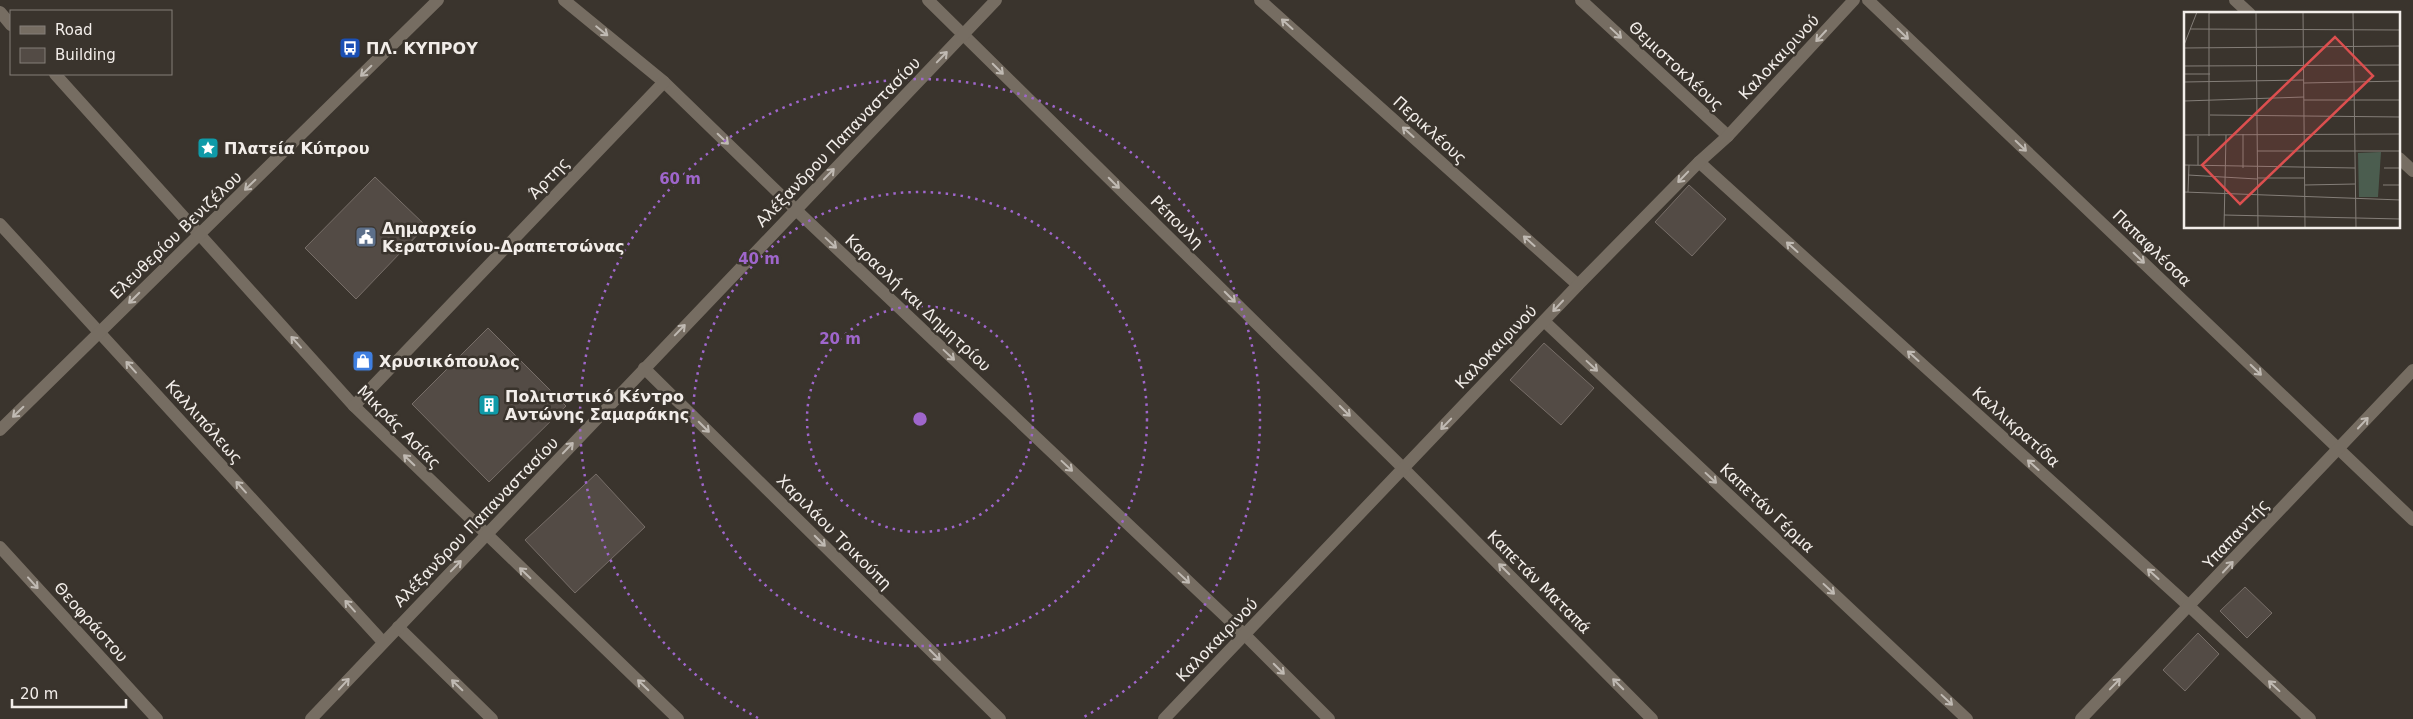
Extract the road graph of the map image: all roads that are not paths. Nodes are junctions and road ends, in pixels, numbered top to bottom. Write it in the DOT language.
graph roads {
  1 [pos="438,0"];
  2 [pos="564,0"];
  3 [pos="928,0"];
  4 [pos="996,0"];
  5 [pos="1260,0"];
  6 [pos="1581,0"];
  7 [pos="1854,0"];
  8 [pos="1868,0"];
  9 [pos="2235,0"];
  10 [pos="0,12"];
  11 [pos="2248,12"];
  12 [pos="10,24"];
  13 [pos="963,35"];
  14 [pos="56,75"];
  15 [pos="664,82"];
  16 [pos="1728,136"];
  17 [pos="2400,159"];
  18 [pos="1698,162"];
  19 [pos="2413,171"];
  20 [pos="795,209"];
  21 [pos="0,224"];
  22 [pos="199,235"];
  23 [pos="1578,285"];
  24 [pos="1544,321"];
  25 [pos="100,332"];
  26 [pos="644,368"];
  27 [pos="2413,370"];
  28 [pos="354,406"];
  29 [pos="0,430"];
  30 [pos="2338,449"];
  31 [pos="1404,468"];
  32 [pos="2413,520"];
  33 [pos="486,535"];
  34 [pos="0,547"];
  35 [pos="2190,607"];
  36 [pos="398,627"];
  37 [pos="1245,635"];
  38 [pos="383,642"];
  39 [pos="157,719"];
  40 [pos="311,719"];
  41 [pos="492,719"];
  42 [pos="678,719"];
  43 [pos="1000,719"];
  44 [pos="1164,719"];
  45 [pos="1329,719"];
  46 [pos="1652,719"];
  47 [pos="1967,719"];
  48 [pos="2081,719"];
  49 [pos="2310,719"];
  1 -- 22 [label="street, Ελευθερίου Βενιζέλου, one-way"];
  2 -- 15 [label="street, Καραολή και Δημητρίου, one-way"];
  3 -- 13 [label="street, Ρέπουλη"];
  4 -- 13 [label="street, Αλέξανδρου Παπαναστασίου"];
  23 -- 5 [label="street, Περικλέους, one-way"];
  6 -- 16 [label="street, Θεμιστοκλέους, one-way"];
  7 -- 16 [label="street, Καλοκαιρινού, one-way"];
  8 -- 30 [label="street, Παπαφλέσσα, one-way"];
  9 -- 11 [label="street"];
  10 -- 12 [label="street"];
  20 -- 13 [label="street, Αλέξανδρου Παπαναστασίου, one-way"];
  13 -- 31 [label="street, Ρέπουλη, one-way"];
  14 -- 22 [label="street, Μικράς Ασίας"];
  15 -- 20 [label="street, Καραολή και Δημητρίου, one-way"];
  15 -- 28 [label="street, Άρτης"];
  16 -- 18 [label="street, Καλοκαιρινού"];
  17 -- 19 [label="street"];
  18 -- 23 [label="street, Καλοκαιρινού, one-way"];
  35 -- 18 [label="street, Καλλικρατίδα, one-way"];
  26 -- 20 [label="street, Αλέξανδρου Παπαναστασίου, one-way"];
  20 -- 37 [label="street, Καραολή και Δημητρίου, one-way"];
  21 -- 25 [label="street, Καλλιπόλεως"];
  22 -- 25 [label="street, Ελευθερίου Βενιζέλου, one-way"];
  28 -- 22 [label="street, Μικράς Ασίας, one-way"];
  23 -- 24 [label="street, Καλοκαιρινού, one-way"];
  24 -- 31 [label="street, Καλοκαιρινού, one-way"];
  24 -- 47 [label="street, Καπετάν Γέρμα, one-way"];
  25 -- 29 [label="street, Ελευθερίου Βενιζέλου, one-way"];
  38 -- 25 [label="street, Καλλιπόλεως, one-way"];
  33 -- 26 [label="street, Αλέξανδρου Παπαναστασίου, one-way"];
  26 -- 43 [label="street, Χαριλάου Τρικούπη, one-way"];
  30 -- 27 [label="street, Υπαπαντής, one-way"];
  33 -- 28 [label="street, Μικράς Ασίας, one-way"];
  30 -- 32 [label="street, Παπαφλέσσα"];
  35 -- 30 [label="street, Υπαπαντής, one-way"];
  31 -- 37 [label="street, Καλοκαιρινού"];
  46 -- 31 [label="street, Καπετάν Ματαπά, one-way"];
  36 -- 33 [label="street, Αλέξανδρου Παπαναστασίου, one-way"];
  42 -- 33 [label="street, Μικράς Ασίας, one-way"];
  34 -- 39 [label="street, Θεοφράστου, one-way"];
  48 -- 35 [label="street, Υπαπαντής, one-way"];
  49 -- 35 [label="street, Καλλικρατίδα, one-way"];
  36 -- 38 [label="street, Αλέξανδρου Παπαναστασίου"];
  41 -- 36 [label="street, one-way"];
  37 -- 44 [label="street, Καλοκαιρινού"];
  37 -- 45 [label="street, Καραολή και Δημητρίου, one-way"];
  40 -- 38 [label="street, Αλέξανδρου Παπαναστασίου, one-way"];
}
